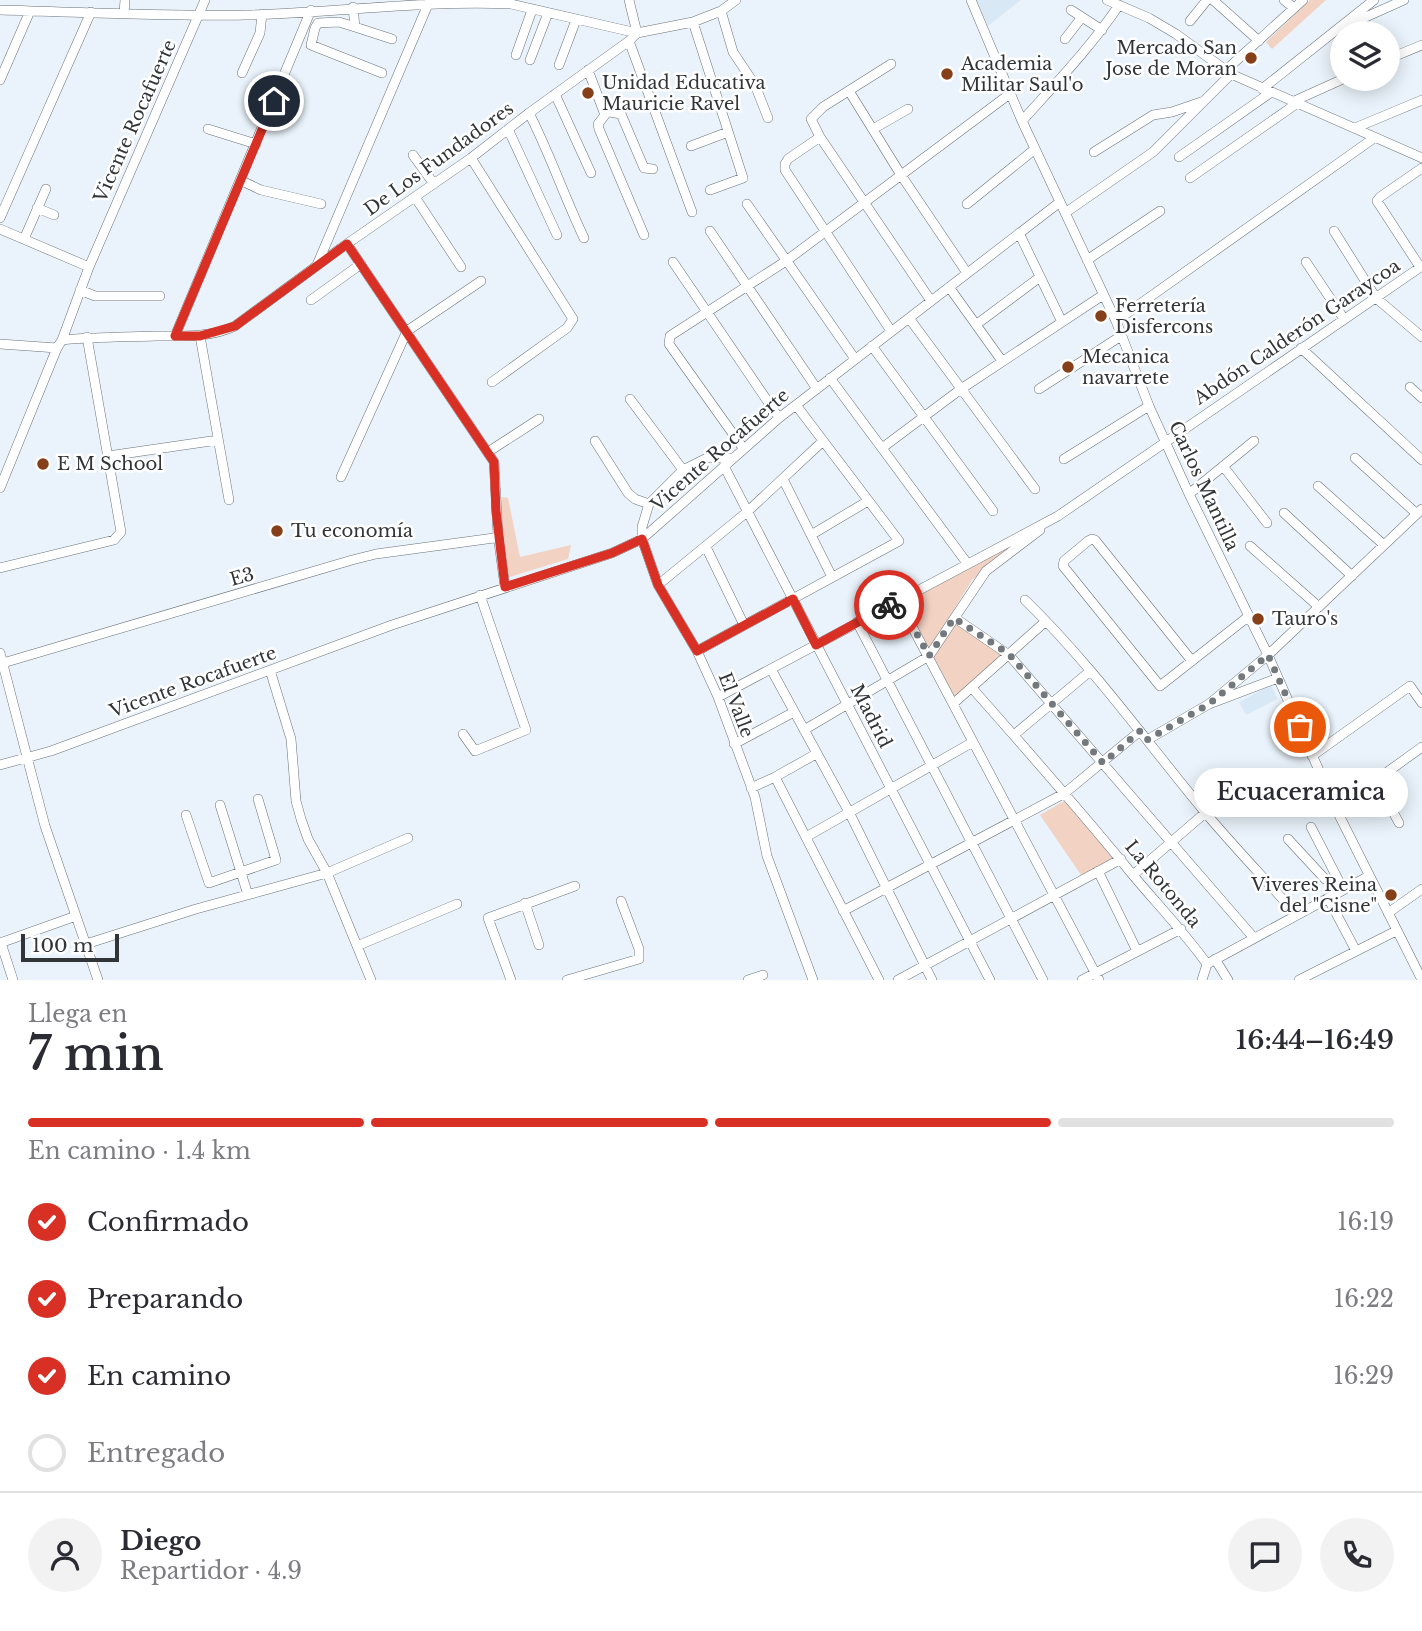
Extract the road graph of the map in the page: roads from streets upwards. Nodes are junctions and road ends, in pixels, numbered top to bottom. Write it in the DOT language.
graph roads {
  1 [pos="125,0"];
  2 [pos="205,0"];
  3 [pos="629,0"];
  4 [pos="736,0"];
  5 [pos="971,0"];
  6 [pos="1107,0"];
  7 [pos="1207,0"];
  8 [pos="1213,0"];
  9 [pos="1284,0"];
  10 [pos="1303,0"];
  11 [pos="1374,0"];
  12 [pos="1404,0"];
  13 [pos="443,1"];
  14 [pos="429,2"];
  15 [pos="512,2"];
  16 [pos="324,5"];
  17 [pos="1119,5"];
  18 [pos="353,7"];
  19 [pos="1294,8"];
  20 [pos="0,10"];
  21 [pos="311,10"];
  22 [pos="532,10"];
  23 [pos="1071,10"];
  24 [pos="30,11"];
  25 [pos="721,11"];
  26 [pos="91,12"];
  27 [pos="124,13"];
  28 [pos="548,13"];
  29 [pos="262,14"];
  30 [pos="199,15"];
  31 [pos="1082,17"];
  32 [pos="576,20"];
  33 [pos="1190,21"];
  34 [pos="1348,21"];
  35 [pos="1358,21"];
  36 [pos="692,22"];
  37 [pos="355,27"];
  38 [pos="1102,30"];
  39 [pos="638,33"];
  40 [pos="1330,36"];
  41 [pos="392,39"];
  42 [pos="1065,39"];
  43 [pos="629,41"];
  44 [pos="1259,41"];
  45 [pos="1422,45"];
  46 [pos="516,55"];
  47 [pos="1400,55"];
  48 [pos="530,60"];
  49 [pos="891,64"];
  50 [pos="559,65"];
  51 [pos="589,69"];
  52 [pos="1228,72"];
  53 [pos="242,73"];
  54 [pos="382,73"];
  55 [pos="0,80"];
  56 [pos="1330,85"];
  57 [pos="849,91"];
  58 [pos="1266,91"];
  59 [pos="1011,93"];
  60 [pos="555,94"];
  61 [pos="1206,100"];
  62 [pos="1422,100"];
  63 [pos="1294,103"];
  64 [pos="908,109"];
  65 [pos="529,113"];
  66 [pos="768,118"];
  67 [pos="1022,121"];
  68 [pos="1355,128"];
  69 [pos="208,129"];
  70 [pos="508,129"];
  71 [pos="873,129"];
  72 [pos="728,132"];
  73 [pos="820,136"];
  74 [pos="1374,138"];
  75 [pos="256,144"];
  76 [pos="691,146"];
  77 [pos="1035,149"];
  78 [pos="1094,152"];
  79 [pos="413,155"];
  80 [pos="1421,156"];
  81 [pos="1179,157"];
  82 [pos="471,158"];
  83 [pos="1422,168"];
  84 [pos="653,169"];
  85 [pos="591,173"];
  86 [pos="901,175"];
  87 [pos="1190,178"];
  88 [pos="240,180"];
  89 [pos="434,184"];
  90 [pos="46,189"];
  91 [pos="710,190"];
  92 [pos="415,197"];
  93 [pos="1060,202"];
  94 [pos="321,204"];
  95 [pos="747,204"];
  96 [pos="865,204"];
  97 [pos="967,204"];
  98 [pos="37,208"];
  99 [pos="1160,211"];
  100 [pos="692,212"];
  101 [pos="1066,213"];
  102 [pos="54,215"];
  103 [pos="0,218"];
  104 [pos="0,229"];
  105 [pos="710,231"];
  106 [pos="1334,231"];
  107 [pos="826,233"];
  108 [pos="1019,233"];
  109 [pos="557,235"];
  110 [pos="645,235"];
  111 [pos="330,236"];
  112 [pos="584,237"];
  113 [pos="24,239"];
  114 [pos="344,246"];
  115 [pos="1087,260"];
  116 [pos="786,261"];
  117 [pos="673,262"];
  118 [pos="1306,262"];
  119 [pos="361,264"];
  120 [pos="317,265"];
  121 [pos="89,267"];
  122 [pos="461,267"];
  123 [pos="1420,270"];
  124 [pos="967,273"];
  125 [pos="1040,277"];
  126 [pos="481,281"];
  127 [pos="747,287"];
  128 [pos="949,287"];
  129 [pos="80,290"];
  130 [pos="1103,295"];
  131 [pos="160,296"];
  132 [pos="1376,298"];
  133 [pos="311,300"];
  134 [pos="931,301"];
  135 [pos="707,312"];
  136 [pos="909,318"];
  137 [pos="1344,319"];
  138 [pos="1116,321"];
  139 [pos="1062,322"];
  140 [pos="976,324"];
  141 [pos="407,331"];
  142 [pos="891,331"];
  143 [pos="175,336"];
  144 [pos="200,336"];
  145 [pos="1121,336"];
  146 [pos="87,337"];
  147 [pos="1422,337"];
  148 [pos="0,344"];
  149 [pos="60,344"];
  150 [pos="872,346"];
  151 [pos="1301,348"];
  152 [pos="855,359"];
  153 [pos="1002,360"];
  154 [pos="830,378"];
  155 [pos="492,382"];
  156 [pos="1410,387"];
  157 [pos="961,388"];
  158 [pos="817,389"];
  159 [pos="1039,389"];
  160 [pos="630,398"];
  161 [pos="1422,398"];
  162 [pos="796,405"];
  163 [pos="1149,406"];
  164 [pos="924,416"];
  165 [pos="779,418"];
  166 [pos="539,419"];
  167 [pos="218,440"];
  168 [pos="595,441"];
  169 [pos="823,441"];
  170 [pos="1165,441"];
  171 [pos="1254,441"];
  172 [pos="743,448"];
  173 [pos="882,448"];
  174 [pos="488,452"];
  175 [pos="108,456"];
  176 [pos="732,458"];
  177 [pos="1355,458"];
  178 [pos="1064,460"];
  179 [pos="1422,460"];
  180 [pos="724,466"];
  181 [pos="1223,466"];
  182 [pos="683,470"];
  183 [pos="341,477"];
  184 [pos="783,480"];
  185 [pos="1318,486"];
  186 [pos="0,488"];
  187 [pos="1035,489"];
  188 [pos="1189,494"];
  189 [pos="229,500"];
  190 [pos="868,501"];
  191 [pos="649,504"];
  192 [pos="993,511"];
  193 [pos="1419,511"];
  194 [pos="747,512"];
  195 [pos="1284,513"];
  196 [pos="1058,516"];
  197 [pos="1266,523"];
  198 [pos="811,535"];
  199 [pos="494,538"];
  200 [pos="642,539"];
  201 [pos="1250,545"];
  202 [pos="1384,545"];
  203 [pos="706,547"];
  204 [pos="967,563"];
  205 [pos="0,568"];
  206 [pos="1352,576"];
  207 [pos="832,577"];
  208 [pos="658,585"];
  209 [pos="505,587"];
  210 [pos="481,595"];
  211 [pos="793,599"];
  212 [pos="898,600"];
  213 [pos="1025,600"];
  214 [pos="1319,607"];
  215 [pos="1249,616"];
  216 [pos="954,618"];
  217 [pos="1046,621"];
  218 [pos="857,622"];
  219 [pos="744,625"];
  220 [pos="816,645"];
  221 [pos="697,651"];
  222 [pos="0,653"];
  223 [pos="1009,654"];
  224 [pos="1268,655"];
  225 [pos="929,656"];
  226 [pos="1192,661"];
  227 [pos="2,663"];
  228 [pos="771,669"];
  229 [pos="270,670"];
  230 [pos="1089,672"];
  231 [pos="1279,678"];
  232 [pos="887,682"];
  233 [pos="972,688"];
  234 [pos="4,691"];
  235 [pos="718,697"];
  236 [pos="954,703"];
  237 [pos="1422,703"];
  238 [pos="847,704"];
  239 [pos="1209,704"];
  240 [pos="1051,705"];
  241 [pos="794,712"];
  242 [pos="804,730"];
  243 [pos="1140,731"];
  244 [pos="463,734"];
  245 [pos="1014,735"];
  246 [pos="1147,740"];
  247 [pos="973,742"];
  248 [pos="734,744"];
  249 [pos="1422,747"];
  250 [pos="816,754"];
  251 [pos="1312,756"];
  252 [pos="28,758"];
  253 [pos="1103,763"];
  254 [pos="0,765"];
  255 [pos="931,766"];
  256 [pos="775,777"];
  257 [pos="1376,780"];
  258 [pos="751,788"];
  259 [pos="891,789"];
  260 [pos="1065,793"];
  261 [pos="258,799"];
  262 [pos="220,805"];
  263 [pos="1336,809"];
  264 [pos="849,811"];
  265 [pos="1205,813"];
  266 [pos="186,815"];
  267 [pos="1016,820"];
  268 [pos="1399,823"];
  269 [pos="1311,827"];
  270 [pos="806,837"];
  271 [pos="408,838"];
  272 [pos="1288,839"];
  273 [pos="971,842"];
  274 [pos="1171,842"];
  275 [pos="1121,859"];
  276 [pos="930,864"];
  277 [pos="1098,871"];
  278 [pos="241,873"];
  279 [pos="327,873"];
  280 [pos="1133,875"];
  281 [pos="1368,876"];
  282 [pos="1337,877"];
  283 [pos="575,886"];
  284 [pos="1422,889"];
  285 [pos="886,890"];
  286 [pos="1343,890"];
  287 [pos="248,895"];
  288 [pos="1055,895"];
  289 [pos="1328,898"];
  290 [pos="621,901"];
  291 [pos="525,903"];
  292 [pos="457,904"];
  293 [pos="843,911"];
  294 [pos="1388,913"];
  295 [pos="1297,915"];
  296 [pos="76,916"];
  297 [pos="1012,919"];
  298 [pos="1181,929"];
  299 [pos="1396,930"];
  300 [pos="1254,938"];
  301 [pos="970,941"];
  302 [pos="0,943"];
  303 [pos="86,944"];
  304 [pos="539,945"];
  305 [pos="357,946"];
  306 [pos="1138,951"];
  307 [pos="1356,951"];
  308 [pos="1211,962"];
  309 [pos="925,966"];
  310 [pos="763,975"];
  311 [pos="1097,977"];
  312 [pos="1311,977"];
  313 [pos="1422,979"];
  314 [pos="13,980"];
  315 [pos="98,980"];
  316 [pos="371,980"];
  317 [pos="511,980"];
  318 [pos="567,980"];
  319 [pos="748,980"];
  320 [pos="813,980"];
  321 [pos="879,980"];
  322 [pos="898,980"];
  323 [pos="932,980"];
  324 [pos="990,980"];
  325 [pos="1043,980"];
  326 [pos="1083,980"];
  327 [pos="1202,980"];
  328 [pos="1228,980"];
  329 [pos="1299,980"];
  1 -- 27 [label="street"];
  2 -- 30 [label="street, Vicente Rocafuerte"];
  3 -- 39 [label="street"];
  4 -- 25 [label="street"];
  5 -- 59 [label="street, Carlos Mantilla"];
  6 -- 17 [label="street"];
  7 -- 33 [label="street"];
  8 -- 44 [label="street"];
  9 -- 19 [label="street"];
  10 -- 19 [label="street"];
  11 -- 34 [label="street"];
  12 -- 35 [label="street"];
  13 -- 14 [label="street"];
  13 -- 15 [label="street"];
  14 -- 18 [label="street"];
  14 -- 111 [label="street"];
  15 -- 22 [label="street"];
  16 -- 18 [label="street"];
  16 -- 21 [label="street"];
  17 -- 38 [label="street"];
  17 -- 52 [label="street"];
  18 -- 37 [label="street"];
  19 -- 44 [label="street"];
  20 -- 24 [label="street"];
  21 -- 29 [label="street"];
  21 -- 75 [label="street"];
  22 -- 28 [label="street"];
  22 -- 46 [label="street"];
  23 -- 31 [label="street"];
  24 -- 26 [label="street"];
  24 -- 55 [label="street"];
  25 -- 36 [label="street"];
  25 -- 66 [label="street"];
  26 -- 27 [label="street"];
  26 -- 103 [label="street"];
  27 -- 30 [label="street"];
  28 -- 32 [label="street"];
  28 -- 48 [label="street"];
  29 -- 30 [label="street"];
  29 -- 53 [label="street"];
  30 -- 121 [label="street, Vicente Rocafuerte"];
  31 -- 38 [label="street"];
  31 -- 42 [label="street"];
  32 -- 39 [label="street"];
  32 -- 50 [label="street"];
  36 -- 39 [label="street"];
  36 -- 72 [label="street"];
  37 -- 41 [label="street"];
  37 -- 54 [label="street"];
  38 -- 67 [label="street"];
  39 -- 43 [label="street, De Los Fundadores"];
  40 -- 58 [label="street"];
  43 -- 51 [label="street, De Los Fundadores"];
  43 -- 100 [label="street"];
  44 -- 52 [label="street"];
  45 -- 47 [label="street"];
  49 -- 57 [label="street"];
  51 -- 60 [label="street, De Los Fundadores"];
  51 -- 84 [label="street"];
  51 -- 110 [label="street"];
  52 -- 58 [label="street"];
  52 -- 61 [label="street"];
  56 -- 63 [label="street"];
  57 -- 71 [label="street"];
  57 -- 73 [label="street"];
  58 -- 63 [label="street"];
  58 -- 81 [label="street"];
  59 -- 67 [label="street, Carlos Mantilla"];
  59 -- 86 [label="street"];
  60 -- 65 [label="street, De Los Fundadores"];
  60 -- 85 [label="street"];
  61 -- 78 [label="street"];
  61 -- 101 [label="street"];
  62 -- 68 [label="street"];
  63 -- 68 [label="street"];
  63 -- 87 [label="street"];
  64 -- 71 [label="street"];
  65 -- 70 [label="street, De Los Fundadores"];
  65 -- 112 [label="street"];
  67 -- 77 [label="street, Carlos Mantilla"];
  68 -- 74 [label="street"];
  69 -- 75 [label="street"];
  70 -- 82 [label="street, De Los Fundadores"];
  70 -- 109 [label="street"];
  71 -- 86 [label="street"];
  72 -- 76 [label="street"];
  72 -- 91 [label="street"];
  73 -- 96 [label="street"];
  73 -- 107 [label="street"];
  74 -- 80 [label="street"];
  74 -- 138 [label="street"];
  75 -- 88 [label="street"];
  77 -- 93 [label="street, Carlos Mantilla"];
  77 -- 97 [label="street"];
  79 -- 89 [label="street"];
  82 -- 89 [label="street, De Los Fundadores"];
  82 -- 155 [label="street"];
  83 -- 123 [label="street"];
  86 -- 96 [label="street"];
  86 -- 124 [label="street"];
  88 -- 94 [label="street"];
  88 -- 143 [label="street"];
  89 -- 92 [label="street, De Los Fundadores"];
  90 -- 98 [label="street"];
  92 -- 114 [label="street, De Los Fundadores"];
  92 -- 122 [label="street"];
  93 -- 101 [label="street, Carlos Mantilla"];
  93 -- 108 [label="street, Vicente Rocafuerte"];
  95 -- 116 [label="street"];
  96 -- 107 [label="street"];
  96 -- 134 [label="street"];
  98 -- 102 [label="street"];
  98 -- 113 [label="street"];
  99 -- 115 [label="street"];
  101 -- 115 [label="street, Carlos Mantilla"];
  104 -- 113 [label="street"];
  105 -- 127 [label="street"];
  106 -- 132 [label="street"];
  107 -- 116 [label="street"];
  107 -- 142 [label="street"];
  108 -- 124 [label="street, Vicente Rocafuerte"];
  108 -- 125 [label="street"];
  111 -- 114 [label="street"];
  111 -- 120 [label="street"];
  113 -- 121 [label="street"];
  114 -- 119 [label="street"];
  114 -- 120 [label="street, De Los Fundadores"];
  115 -- 130 [label="street, Carlos Mantilla"];
  116 -- 127 [label="street"];
  116 -- 152 [label="street"];
  117 -- 135 [label="street"];
  118 -- 137 [label="street"];
  119 -- 133 [label="street"];
  119 -- 141 [label="street"];
  120 -- 144 [label="street, De Los Fundadores"];
  121 -- 129 [label="street, Vicente Rocafuerte"];
  123 -- 132 [label="street, Abdón Calderón Garaycoa"];
  124 -- 128 [label="street, Vicente Rocafuerte"];
  125 -- 139 [label="street"];
  125 -- 140 [label="street"];
  126 -- 141 [label="street"];
  127 -- 135 [label="street"];
  127 -- 158 [label="street"];
  128 -- 134 [label="street, Vicente Rocafuerte"];
  128 -- 140 [label="street"];
  129 -- 131 [label="street"];
  129 -- 149 [label="street, Vicente Rocafuerte"];
  130 -- 138 [label="street, Carlos Mantilla"];
  130 -- 139 [label="street"];
  132 -- 137 [label="street, Abdón Calderón Garaycoa"];
  132 -- 147 [label="street"];
  134 -- 136 [label="street, Vicente Rocafuerte"];
  135 -- 165 [label="street"];
  135 -- 172 [label="street"];
  136 -- 142 [label="street, Vicente Rocafuerte"];
  136 -- 157 [label="street"];
  137 -- 151 [label="street, Abdón Calderón Garaycoa"];
  138 -- 145 [label="street, Carlos Mantilla"];
  139 -- 153 [label="street"];
  140 -- 153 [label="street"];
  141 -- 174 [label="street"];
  141 -- 183 [label="street"];
  142 -- 150 [label="street, Vicente Rocafuerte"];
  143 -- 144 [label="street, De Los Fundadores"];
  143 -- 146 [label="street, De Los Fundadores"];
  144 -- 167 [label="street"];
  145 -- 159 [label="street"];
  145 -- 163 [label="street, Carlos Mantilla"];
  146 -- 149 [label="street, De Los Fundadores"];
  146 -- 175 [label="street"];
  148 -- 149 [label="street, De Los Fundadores"];
  149 -- 186 [label="street, Vicente Rocafuerte"];
  150 -- 152 [label="street, Vicente Rocafuerte"];
  150 -- 164 [label="street"];
  151 -- 170 [label="street, Abdón Calderón Garaycoa"];
  151 -- 179 [label="street"];
  152 -- 154 [label="street, Vicente Rocafuerte"];
  153 -- 157 [label="street"];
  154 -- 158 [label="street, Vicente Rocafuerte"];
  154 -- 173 [label="street"];
  156 -- 161 [label="street"];
  157 -- 164 [label="street"];
  157 -- 187 [label="street"];
  158 -- 162 [label="street, Vicente Rocafuerte"];
  160 -- 182 [label="street"];
  162 -- 165 [label="street, Vicente Rocafuerte"];
  162 -- 169 [label="street"];
  163 -- 170 [label="street, Carlos Mantilla"];
  163 -- 178 [label="street"];
  164 -- 173 [label="street"];
  164 -- 192 [label="street"];
  165 -- 172 [label="street, Vicente Rocafuerte"];
  166 -- 174 [label="street"];
  167 -- 175 [label="street"];
  167 -- 189 [label="street"];
  168 -- 191 [label="street"];
  169 -- 184 [label="street"];
  169 -- 190 [label="street"];
  170 -- 188 [label="street, Carlos Mantilla"];
  170 -- 196 [label="street, Abdón Calderón Garaycoa"];
  171 -- 181 [label="street"];
  172 -- 176 [label="street, Vicente Rocafuerte"];
  173 -- 204 [label="street"];
  174 -- 209 [label="street"];
  175 -- 205 [label="street"];
  176 -- 180 [label="street, Vicente Rocafuerte"];
  176 -- 182 [label="street"];
  177 -- 193 [label="street"];
  180 -- 194 [label="street, Madrid"];
  180 -- 200 [label="street, Vicente Rocafuerte"];
  181 -- 188 [label="street"];
  181 -- 197 [label="street"];
  182 -- 191 [label="street"];
  184 -- 194 [label="street"];
  184 -- 198 [label="street"];
  185 -- 202 [label="street"];
  188 -- 215 [label="street, Carlos Mantilla"];
  190 -- 198 [label="street"];
  190 -- 207 [label="street"];
  191 -- 200 [label="street"];
  193 -- 202 [label="street"];
  194 -- 203 [label="street"];
  194 -- 211 [label="street, Madrid"];
  195 -- 206 [label="street"];
  196 -- 204 [label="street, Abdón Calderón Garaycoa"];
  196 -- 216 [label="street"];
  198 -- 207 [label="street"];
  199 -- 227 [label="street, E3"];
  200 -- 208 [label="street, El Valle"];
  200 -- 209 [label="street, Vicente Rocafuerte"];
  201 -- 214 [label="street"];
  202 -- 206 [label="street"];
  203 -- 208 [label="street"];
  203 -- 219 [label="street"];
  204 -- 212 [label="street, Abdón Calderón Garaycoa"];
  206 -- 214 [label="street"];
  207 -- 211 [label="street"];
  208 -- 221 [label="street, El Valle"];
  209 -- 210 [label="street, Vicente Rocafuerte"];
  210 -- 229 [label="street, Vicente Rocafuerte"];
  210 -- 244 [label="street"];
  211 -- 219 [label="street"];
  211 -- 220 [label="street, Madrid"];
  212 -- 218 [label="street, Abdón Calderón Garaycoa"];
  212 -- 225 [label="street"];
  213 -- 217 [label="street"];
  214 -- 224 [label="street"];
  215 -- 224 [label="street, Carlos Mantilla"];
  215 -- 226 [label="street"];
  216 -- 223 [label="street"];
  216 -- 225 [label="street"];
  217 -- 223 [label="street"];
  217 -- 230 [label="street"];
  218 -- 220 [label="street, Abdón Calderón Garaycoa"];
  218 -- 232 [label="street"];
  219 -- 221 [label="street"];
  220 -- 228 [label="street, Abdón Calderón Garaycoa"];
  220 -- 238 [label="street, Madrid"];
  221 -- 235 [label="street, El Valle"];
  222 -- 227 [label="street"];
  223 -- 233 [label="street"];
  223 -- 240 [label="street"];
  224 -- 231 [label="street, Carlos Mantilla"];
  224 -- 239 [label="street"];
  225 -- 232 [label="street"];
  225 -- 236 [label="street"];
  226 -- 226 [label="street"];
  227 -- 234 [label="street"];
  228 -- 235 [label="street, Abdón Calderón Garaycoa"];
  228 -- 241 [label="street"];
  229 -- 252 [label="street, Vicente Rocafuerte"];
  229 -- 279 [label="street"];
  230 -- 240 [label="street"];
  230 -- 243 [label="street"];
  231 -- 239 [label="street"];
  231 -- 251 [label="street, Carlos Mantilla"];
  232 -- 238 [label="street"];
  232 -- 255 [label="street"];
  233 -- 236 [label="street"];
  233 -- 245 [label="street, La Rotonda"];
  234 -- 252 [label="street"];
  235 -- 248 [label="street, El Valle"];
  236 -- 247 [label="street"];
  237 -- 251 [label="street"];
  238 -- 242 [label="street"];
  238 -- 259 [label="street, Madrid"];
  239 -- 246 [label="street"];
  240 -- 245 [label="street"];
  240 -- 253 [label="street"];
  241 -- 242 [label="street"];
  241 -- 248 [label="street"];
  242 -- 250 [label="street"];
  243 -- 246 [label="street"];
  243 -- 253 [label="street"];
  245 -- 260 [label="street, La Rotonda"];
  246 -- 265 [label="street"];
  247 -- 255 [label="street"];
  247 -- 267 [label="street"];
  248 -- 258 [label="street, El Valle"];
  249 -- 257 [label="street"];
  250 -- 256 [label="street"];
  250 -- 264 [label="street"];
  251 -- 263 [label="street, Carlos Mantilla"];
  252 -- 254 [label="street, Vicente Rocafuerte"];
  252 -- 296 [label="street"];
  253 -- 260 [label="street"];
  253 -- 274 [label="street"];
  255 -- 259 [label="street"];
  255 -- 273 [label="street"];
  256 -- 258 [label="street"];
  256 -- 270 [label="street"];
  257 -- 263 [label="street"];
  257 -- 268 [label="street"];
  258 -- 320 [label="street, El Valle"];
  259 -- 264 [label="street"];
  259 -- 276 [label="street, Madrid"];
  260 -- 267 [label="street"];
  260 -- 275 [label="street, La Rotonda"];
  261 -- 278 [label="street"];
  262 -- 278 [label="street"];
  263 -- 281 [label="street, Carlos Mantilla"];
  264 -- 270 [label="street"];
  264 -- 285 [label="street"];
  265 -- 274 [label="street"];
  265 -- 295 [label="street"];
  266 -- 278 [label="street"];
  267 -- 273 [label="street"];
  267 -- 288 [label="street"];
  269 -- 282 [label="street"];
  270 -- 293 [label="street"];
  271 -- 279 [label="street"];
  272 -- 282 [label="street"];
  273 -- 276 [label="street"];
  273 -- 297 [label="street"];
  274 -- 280 [label="street"];
  274 -- 300 [label="street"];
  275 -- 277 [label="street"];
  275 -- 280 [label="street, La Rotonda"];
  276 -- 285 [label="street"];
  276 -- 301 [label="street, Madrid"];
  277 -- 288 [label="street"];
  277 -- 306 [label="street"];
  278 -- 287 [label="street"];
  279 -- 287 [label="street"];
  279 -- 305 [label="street"];
  280 -- 298 [label="street, La Rotonda"];
  281 -- 286 [label="street"];
  281 -- 294 [label="street, Carlos Mantilla"];
  282 -- 286 [label="street"];
  283 -- 291 [label="street"];
  284 -- 294 [label="street"];
  285 -- 293 [label="street"];
  285 -- 309 [label="street"];
  286 -- 289 [label="street"];
  287 -- 303 [label="street"];
  288 -- 297 [label="street"];
  288 -- 311 [label="street"];
  289 -- 295 [label="street"];
  289 -- 307 [label="street"];
  290 -- 318 [label="street"];
  291 -- 304 [label="street"];
  291 -- 317 [label="street"];
  292 -- 305 [label="street"];
  293 -- 321 [label="street"];
  294 -- 299 [label="street, Carlos Mantilla"];
  295 -- 300 [label="street"];
  296 -- 302 [label="street"];
  296 -- 303 [label="street"];
  297 -- 301 [label="street"];
  297 -- 325 [label="street"];
  298 -- 306 [label="street"];
  298 -- 308 [label="street, La Rotonda"];
  299 -- 307 [label="street"];
  299 -- 313 [label="street, Carlos Mantilla"];
  300 -- 308 [label="street"];
  301 -- 309 [label="street"];
  301 -- 324 [label="street, Madrid"];
  302 -- 314 [label="street"];
  303 -- 315 [label="street"];
  305 -- 316 [label="street"];
  306 -- 311 [label="street"];
  307 -- 312 [label="street"];
  308 -- 327 [label="street"];
  308 -- 328 [label="street, La Rotonda"];
  309 -- 322 [label="street"];
  309 -- 323 [label="street"];
  310 -- 319 [label="street"];
  311 -- 326 [label="street"];
  312 -- 329 [label="street"];
}
